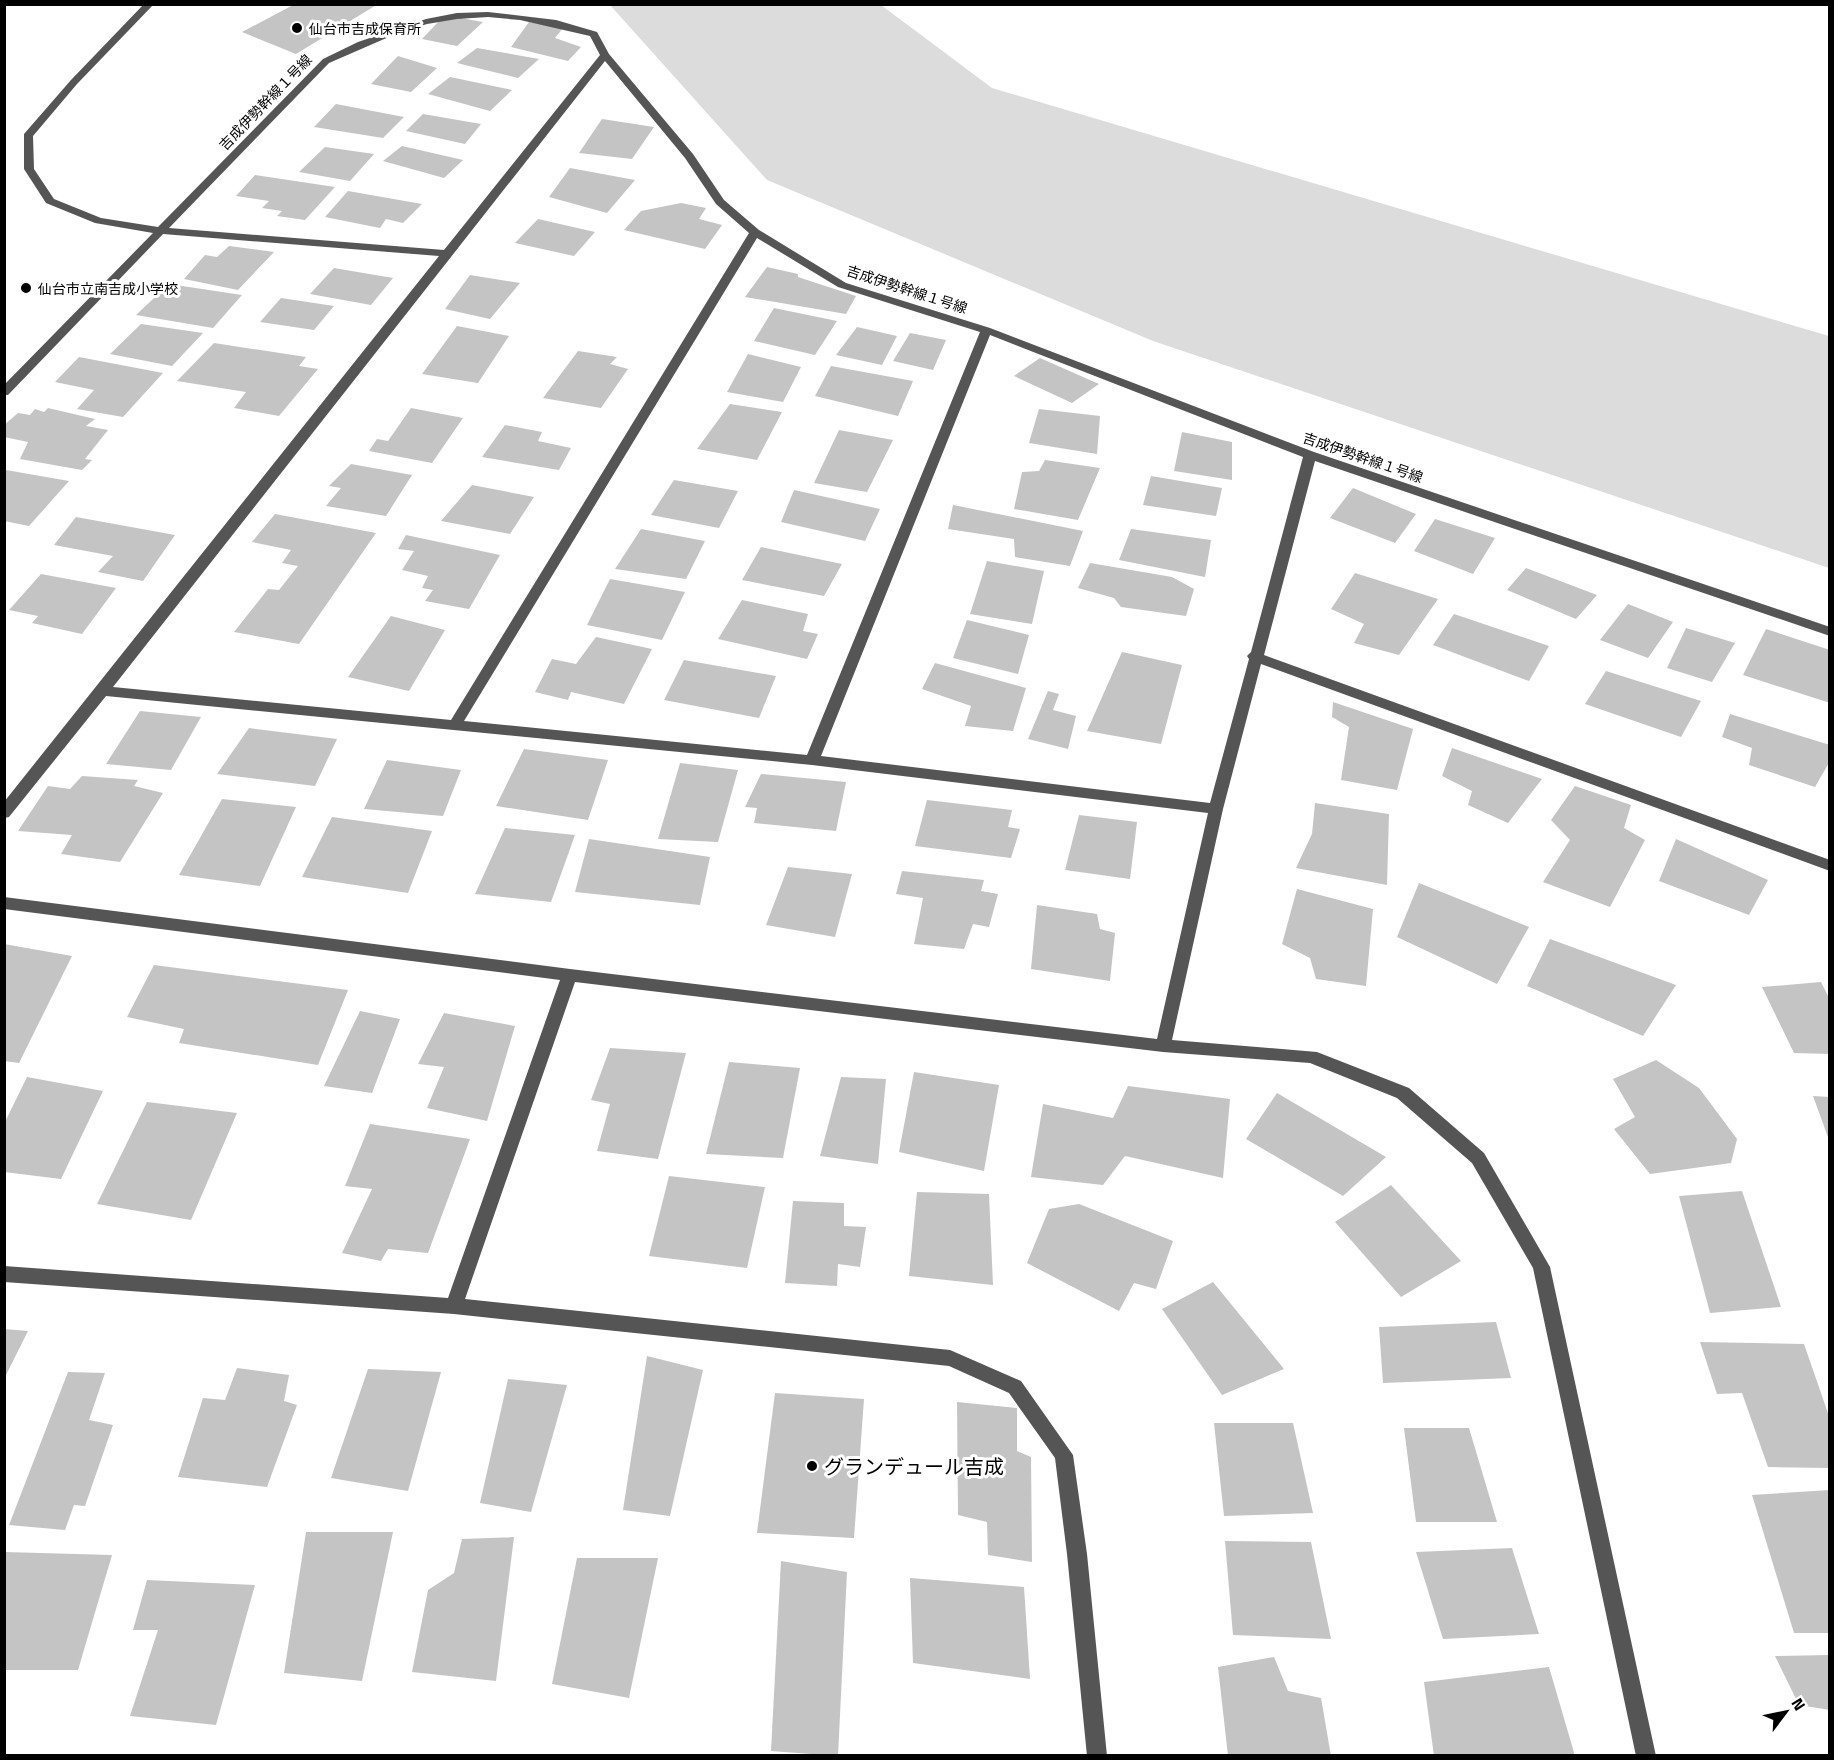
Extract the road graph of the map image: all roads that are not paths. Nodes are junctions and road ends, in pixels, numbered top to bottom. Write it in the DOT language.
graph roads {
  1 [pos="150,4"];
  2 [pos="604,55"];
  3 [pos="161,231"];
  4 [pos="755,232"];
  5 [pos="445,253"];
  6 [pos="986,330"];
  7 [pos="4,392"];
  8 [pos="1310,455"];
  9 [pos="1830,632"];
  10 [pos="1254,656"];
  11 [pos="104,691"];
  12 [pos="454,726"];
  13 [pos="812,760"];
  14 [pos="1216,809"];
  15 [pos="4,813"];
  16 [pos="1828,868"];
  17 [pos="4,903"];
  18 [pos="570,975"];
  19 [pos="1163,1046"];
  20 [pos="4,1274"];
  21 [pos="454,1306"];
  22 [pos="1097,1755"];
  23 [pos="1646,1755"];
  1 -- 3 [label="street"];
  2 -- 3 [label="street, 吉成伊勢幹線１号線"];
  2 -- 4 [label="street, 吉成伊勢幹線１号線"];
  2 -- 5 [label="street"];
  3 -- 5 [label="street"];
  3 -- 7 [label="street, 吉成伊勢幹線１号線"];
  4 -- 6 [label="street, 吉成伊勢幹線１号線"];
  4 -- 12 [label="street"];
  5 -- 11 [label="street"];
  6 -- 8 [label="street, 吉成伊勢幹線１号線"];
  6 -- 13 [label="street"];
  8 -- 9 [label="street, 吉成伊勢幹線１号線"];
  8 -- 10 [label="street"];
  10 -- 14 [label="street"];
  10 -- 16 [label="street"];
  11 -- 12 [label="street"];
  11 -- 15 [label="street"];
  12 -- 13 [label="street"];
  13 -- 14 [label="street"];
  14 -- 19 [label="street"];
  17 -- 18 [label="street"];
  18 -- 19 [label="street"];
  18 -- 21 [label="street"];
  19 -- 23 [label="street"];
  20 -- 21 [label="street"];
  21 -- 22 [label="street"];
}
